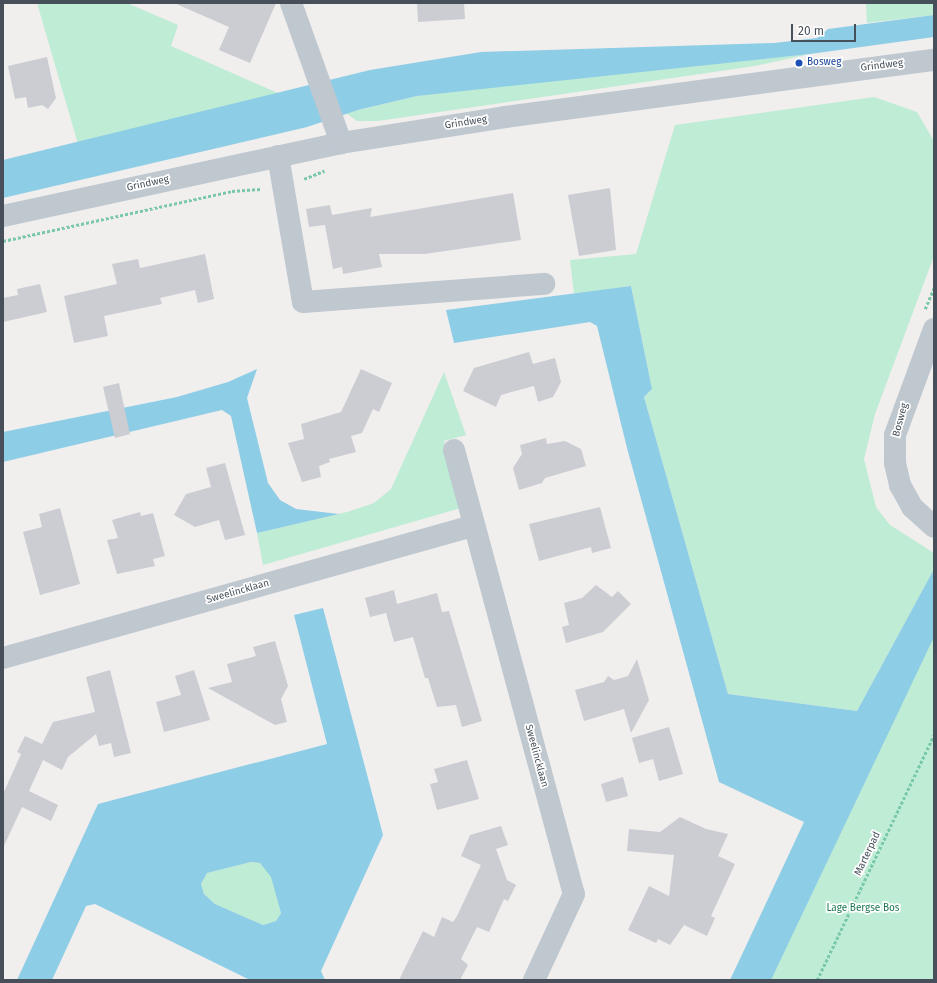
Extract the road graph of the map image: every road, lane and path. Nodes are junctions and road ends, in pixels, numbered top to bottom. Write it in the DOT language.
graph roads {
  1 [pos="291,3"];
  2 [pos="934,60"];
  3 [pos="338,136"];
  4 [pos="278,156"];
  5 [pos="284,187"];
  6 [pos="3,216"];
  7 [pos="3,241"];
  8 [pos="544,284"];
  9 [pos="934,329"];
  10 [pos="454,450"];
  11 [pos="472,526"];
  12 [pos="934,526"];
  13 [pos="3,658"];
  14 [pos="934,735"];
  15 [pos="534,980"];
  16 [pos="817,980"];
  1 -- 3 [label="street"];
  2 -- 3 [label="street, Grindweg"];
  3 -- 4 [label="street, Grindweg"];
  4 -- 5 [label="street"];
  4 -- 6 [label="street, Grindweg"];
  5 -- 7 [label="path"];
  5 -- 8 [label="street"];
  9 -- 12 [label="street, Bosweg"];
  10 -- 11 [label="street, Sweelincklaan"];
  11 -- 13 [label="street, Sweelincklaan"];
  11 -- 15 [label="street, Sweelincklaan"];
  14 -- 16 [label="path, Marterpad"];
}
